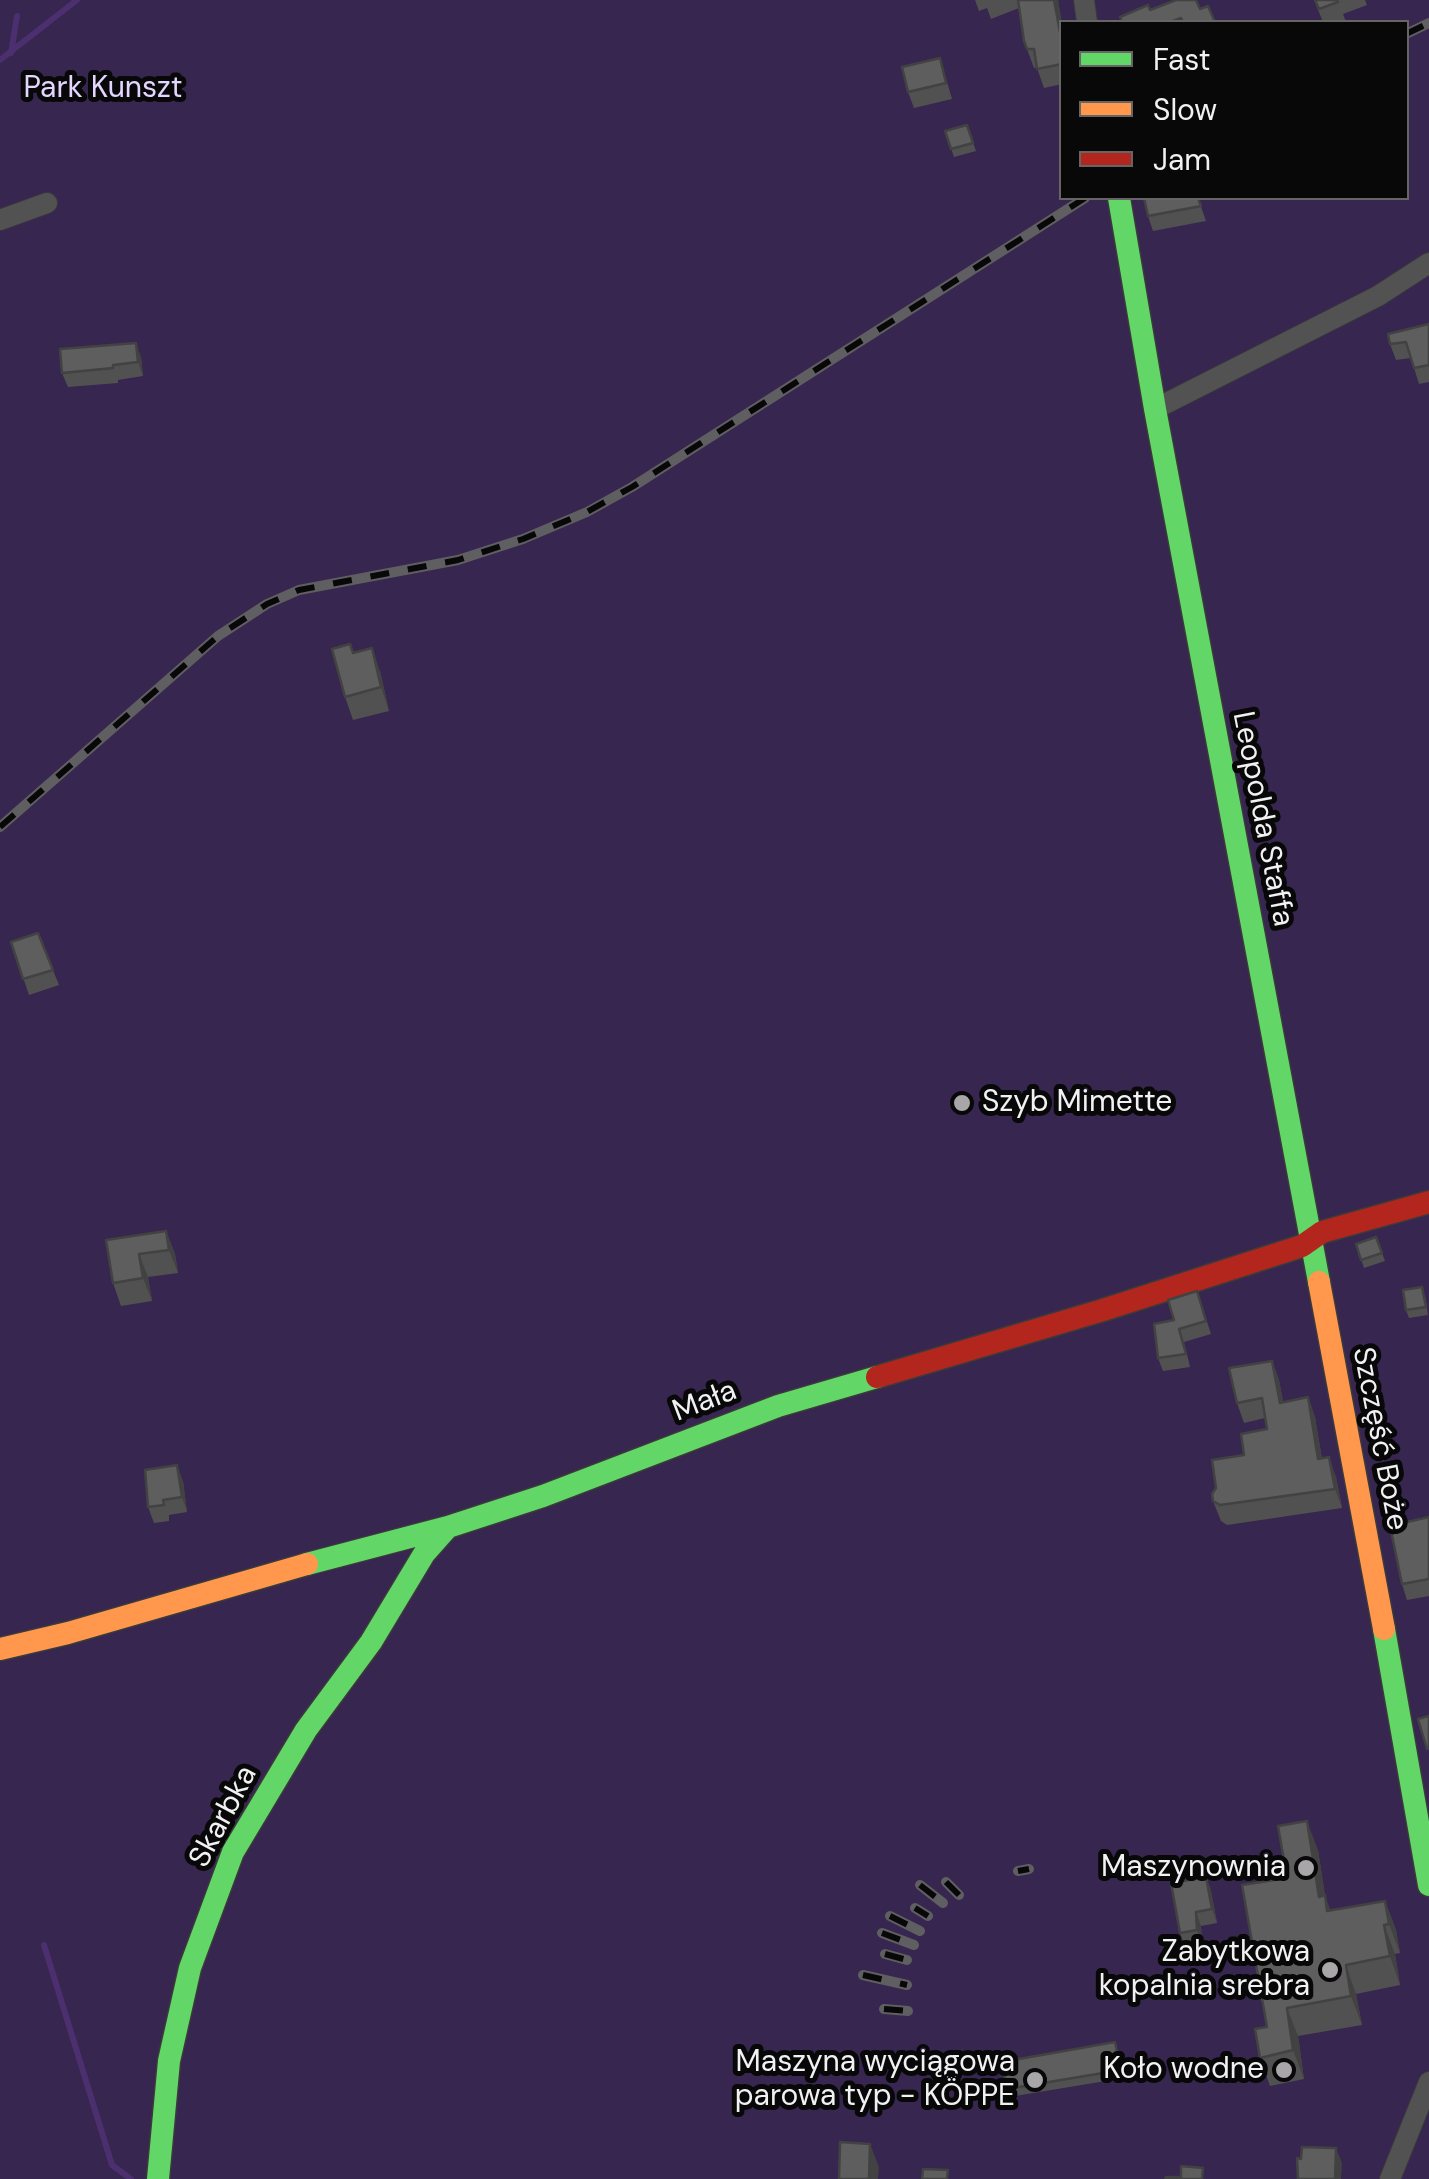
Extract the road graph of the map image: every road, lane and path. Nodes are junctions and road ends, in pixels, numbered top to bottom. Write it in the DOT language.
graph roads {
  1 [pos="1119,200"];
  2 [pos="47,203"];
  3 [pos="0,220"];
  4 [pos="1429,263"];
  5 [pos="1155,409"];
  6 [pos="1429,1202"];
  7 [pos="1311,1240"];
  8 [pos="448,1528"];
  9 [pos="0,1649"];
  10 [pos="1429,1885"];
  11 [pos="1429,2082"];
  12 [pos="158,2179"];
  13 [pos="1390,2179"];
  1 -- 5 [label="street, Leopolda Staffa"];
  2 -- 3 [label="street"];
  4 -- 5 [label="street"];
  5 -- 7 [label="street, Leopolda Staffa"];
  6 -- 7 [label="street, Mała"];
  7 -- 8 [label="street, Mała"];
  7 -- 10 [label="street, Szczęść Boże"];
  8 -- 9 [label="street, Mała"];
  8 -- 12 [label="street, Skarbka"];
  11 -- 13 [label="street"];
}
